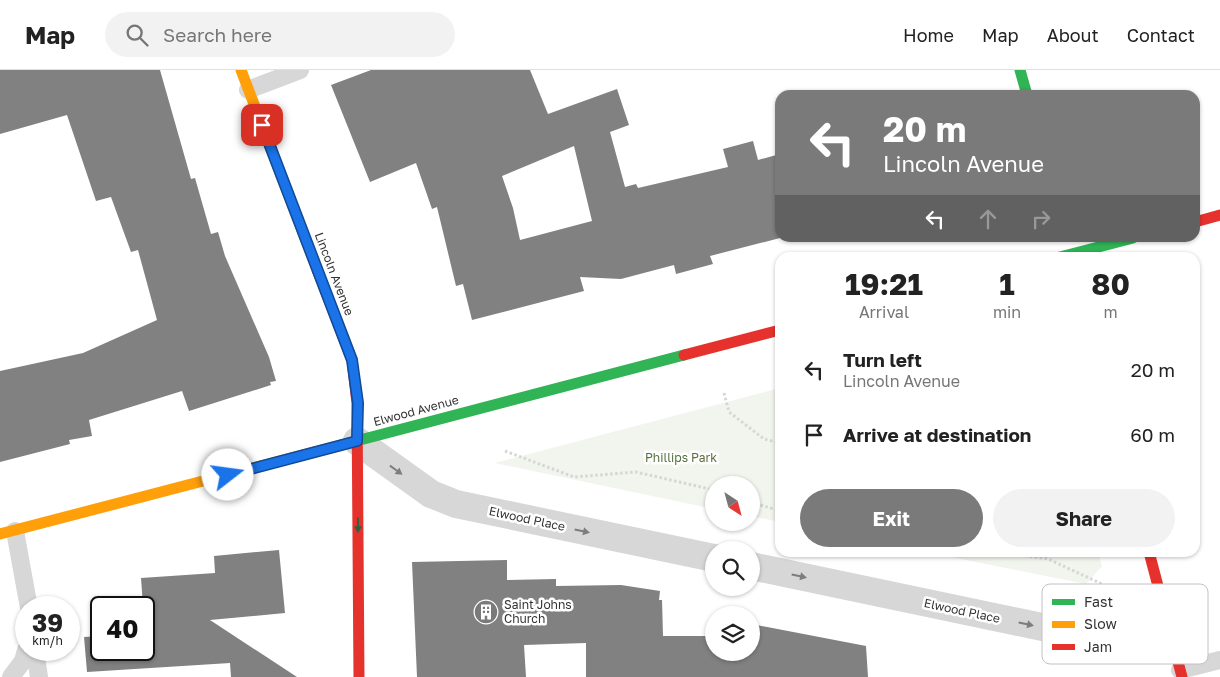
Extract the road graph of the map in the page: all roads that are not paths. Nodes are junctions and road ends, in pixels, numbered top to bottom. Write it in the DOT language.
graph roads {
  1 [pos="240,70"];
  2 [pos="300,70"];
  3 [pos="1020,70"];
  4 [pos="248,90"];
  5 [pos="1026,90"];
  6 [pos="1220,215"];
  7 [pos="1200,221"];
  8 [pos="1116,242"];
  9 [pos="1072,252"];
  10 [pos="775,331"];
  11 [pos="357,441"];
  12 [pos="7,532"];
  13 [pos="705,556"];
  14 [pos="1150,557"];
  15 [pos="760,568"];
  16 [pos="1157,584"];
  17 [pos="25,596"];
  18 [pos="1042,627"];
  19 [pos="1220,660"];
  20 [pos="24,661"];
  21 [pos="37,661"];
  22 [pos="1181,674"];
  23 [pos="11,677"];
  24 [pos="39,677"];
  25 [pos="359,677"];
  1 -- 4 [label="street, Lincoln Avenue"];
  2 -- 4 [label="lane"];
  3 -- 5 [label="street"];
  4 -- 11 [label="street, Lincoln Avenue"];
  6 -- 7 [label="street"];
  8 -- 9 [label="street"];
  10 -- 11 [label="street, Elwood Avenue"];
  11 -- 12 [label="street, Elwood Avenue"];
  11 -- 13 [label="street, Elwood Place, one-way"];
  11 -- 25 [label="street, Lincoln Avenue, one-way"];
  12 -- 17 [label="lane"];
  14 -- 16 [label="street"];
  15 -- 18 [label="street, Elwood Place, one-way"];
  19 -- 22 [label="lane"];
  20 -- 23 [label="lane"];
  21 -- 24 [label="lane"];
}
